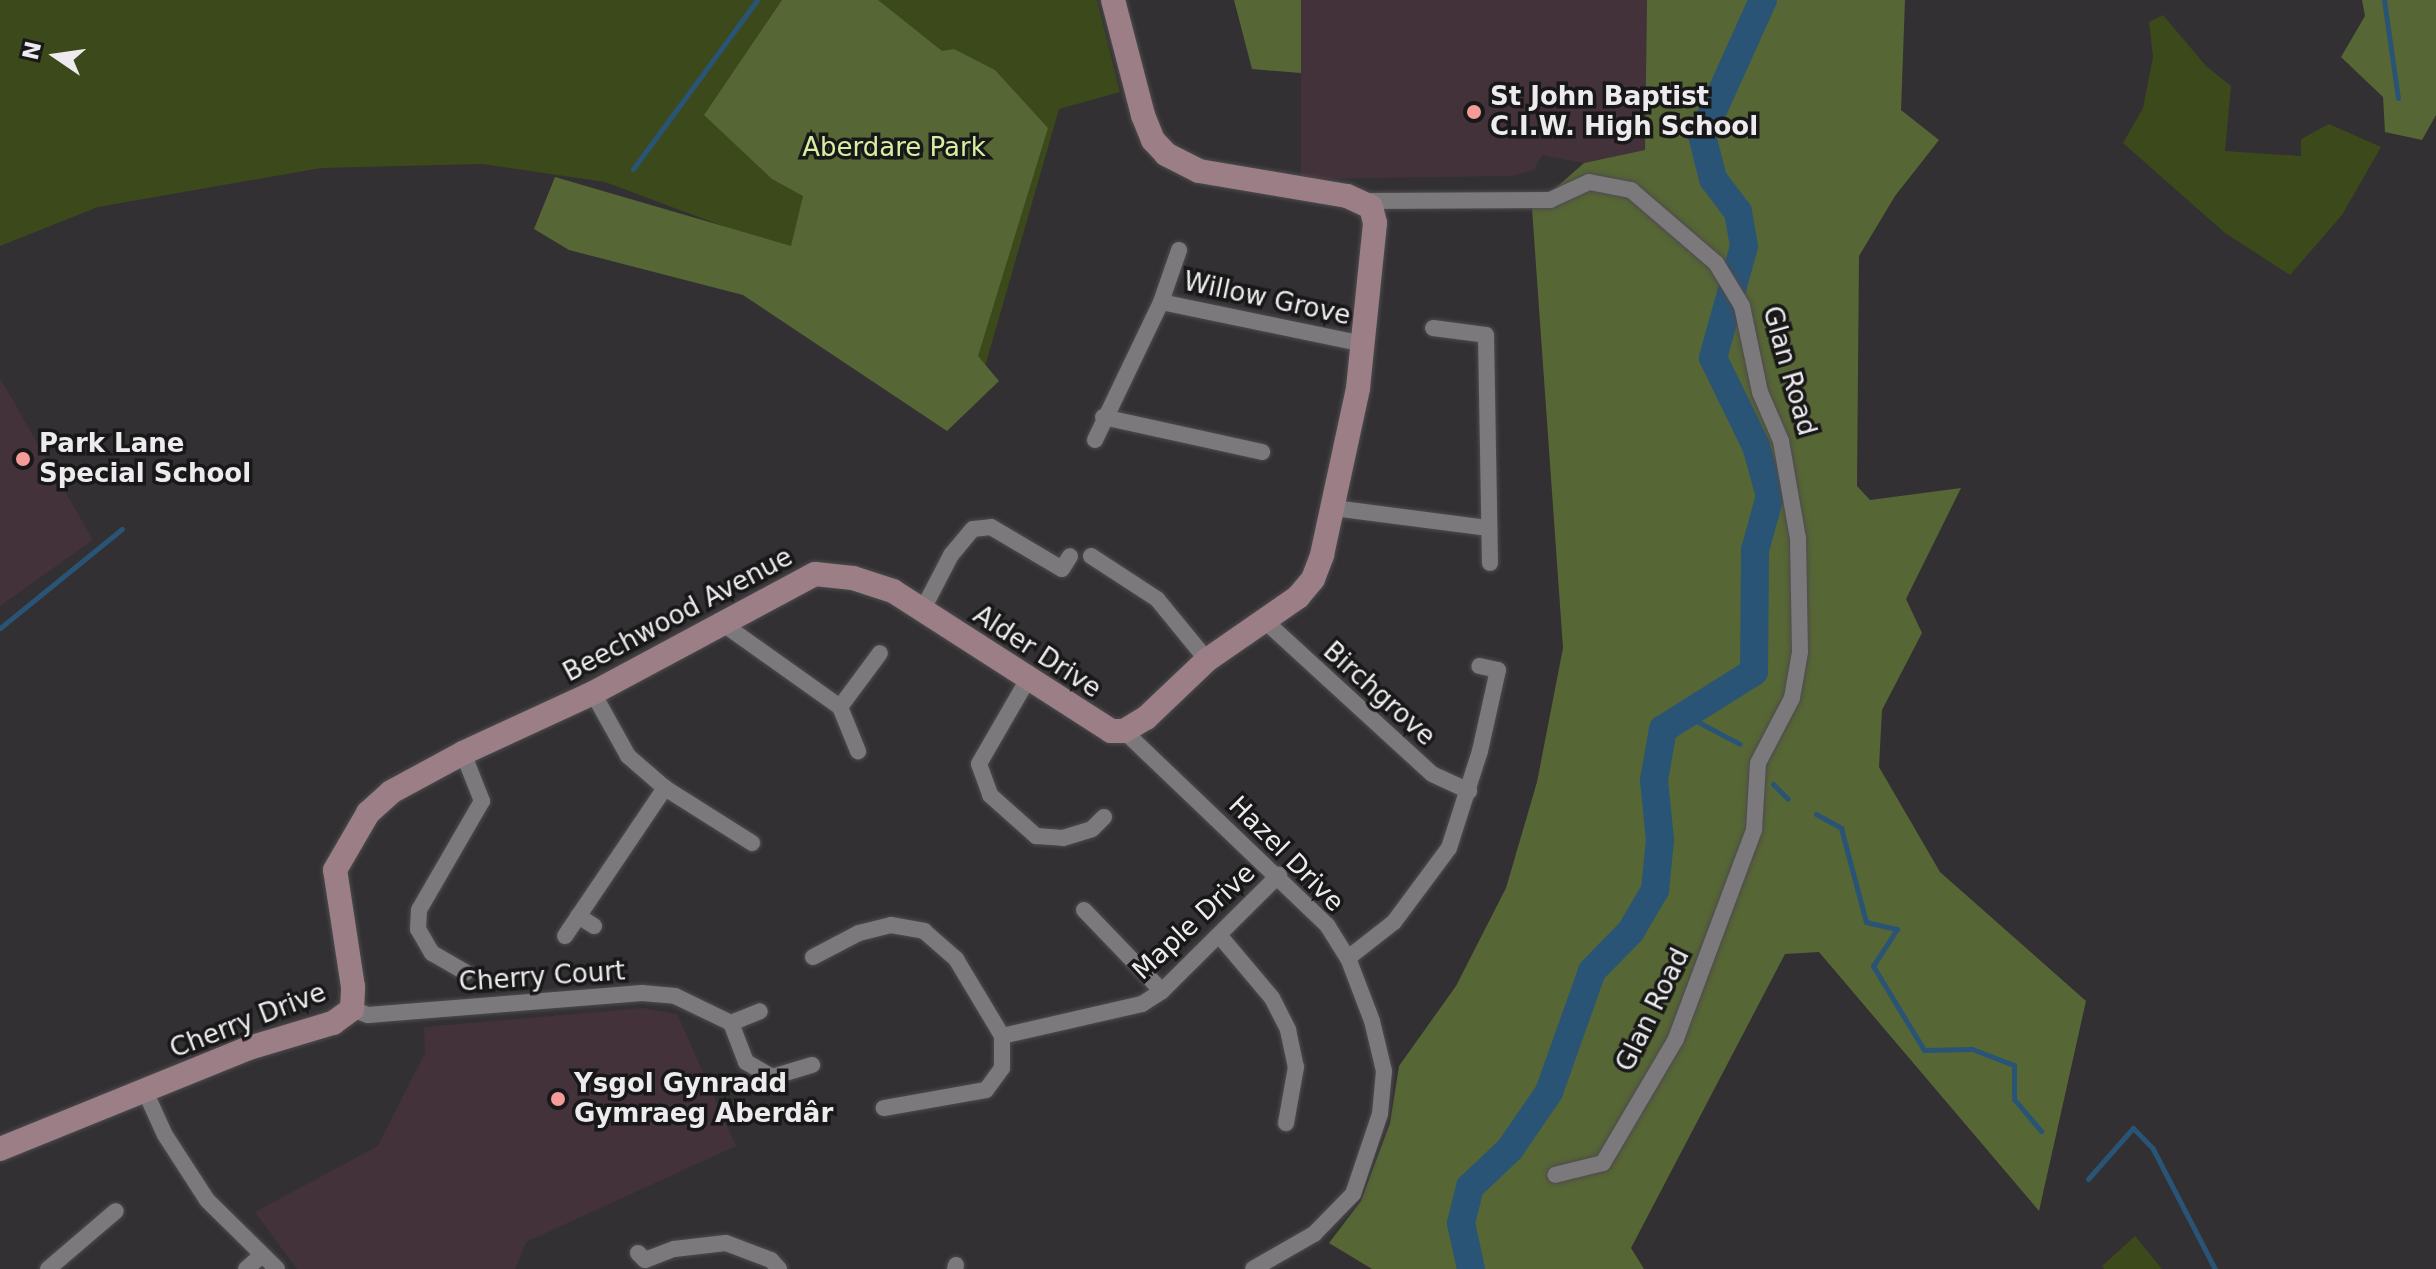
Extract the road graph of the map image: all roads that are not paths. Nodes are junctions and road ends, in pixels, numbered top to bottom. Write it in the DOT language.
graph roads {
  1 [pos="1113,0"];
  2 [pos="1367,201"];
  3 [pos="1179,250"];
  4 [pos="1161,302"];
  5 [pos="1433,328"];
  6 [pos="1364,344"];
  7 [pos="1103,417"];
  8 [pos="1095,440"];
  9 [pos="1262,452"];
  10 [pos="1334,508"];
  11 [pos="1489,528"];
  12 [pos="1070,556"];
  13 [pos="1091,556"];
  14 [pos="1490,563"];
  15 [pos="922,611"];
  16 [pos="719,621"];
  17 [pos="1265,621"];
  18 [pos="880,653"];
  19 [pos="1207,660"];
  20 [pos="1479,666"];
  21 [pos="1028,679"];
  22 [pos="593,693"];
  23 [pos="840,707"];
  24 [pos="1124,731"];
  25 [pos="858,751"];
  26 [pos="463,753"];
  27 [pos="665,788"];
  28 [pos="1469,791"];
  29 [pos="1104,817"];
  30 [pos="752,843"];
  31 [pos="1279,875"];
  32 [pos="1084,910"];
  33 [pos="578,916"];
  34 [pos="594,926"];
  35 [pos="1219,935"];
  36 [pos="565,936"];
  37 [pos="813,957"];
  38 [pos="1348,958"];
  39 [pos="466,973"];
  40 [pos="1162,991"];
  41 [pos="352,1009"];
  42 [pos="760,1011"];
  43 [pos="731,1023"];
  44 [pos="1002,1036"];
  45 [pos="812,1065"];
  46 [pos="145,1091"];
  47 [pos="884,1108"];
  48 [pos="1286,1123"];
  49 [pos="0,1149"];
  50 [pos="1555,1175"];
  51 [pos="116,1211"];
  52 [pos="638,1253"];
  53 [pos="261,1256"];
  54 [pos="48,1269"];
  55 [pos="246,1269"];
  56 [pos="277,1269"];
  57 [pos="779,1269"];
  58 [pos="1253,1269"];
  1 -- 2 [label="street, Glan Road"];
  2 -- 6 [label="street"];
  2 -- 50 [label="street, Glan Road"];
  3 -- 4 [label="street, Willow Grove"];
  4 -- 6 [label="street, Willow Grove"];
  4 -- 7 [label="street, Willow Grove"];
  5 -- 11 [label="street"];
  6 -- 10 [label="street"];
  7 -- 8 [label="street, Willow Grove"];
  7 -- 9 [label="street"];
  10 -- 11 [label="street"];
  10 -- 17 [label="street"];
  11 -- 14 [label="street"];
  12 -- 15 [label="street"];
  13 -- 19 [label="street"];
  15 -- 16 [label="street, Beechwood Avenue"];
  15 -- 21 [label="street, Alder Drive"];
  16 -- 22 [label="street, Beechwood Avenue"];
  16 -- 23 [label="street"];
  17 -- 19 [label="street"];
  17 -- 28 [label="street, Birchgrove"];
  18 -- 23 [label="street"];
  19 -- 24 [label="street"];
  20 -- 28 [label="street"];
  21 -- 24 [label="street, Alder Drive"];
  21 -- 29 [label="street"];
  22 -- 26 [label="street, Beechwood Avenue"];
  22 -- 27 [label="street"];
  23 -- 25 [label="street"];
  24 -- 31 [label="street, Hazel Drive"];
  26 -- 39 [label="street"];
  26 -- 41 [label="street, Cherry Drive"];
  27 -- 30 [label="street"];
  27 -- 33 [label="street"];
  28 -- 38 [label="street"];
  31 -- 35 [label="street, Maple Drive"];
  31 -- 38 [label="street, Hazel Drive"];
  32 -- 40 [label="street"];
  33 -- 34 [label="street"];
  33 -- 36 [label="street"];
  35 -- 40 [label="street, Maple Drive"];
  35 -- 48 [label="street"];
  37 -- 44 [label="street"];
  38 -- 58 [label="street, Hazel Drive"];
  40 -- 44 [label="street, Maple Drive"];
  41 -- 43 [label="street, Cherry Court"];
  41 -- 46 [label="street, Cherry Drive"];
  42 -- 43 [label="street"];
  43 -- 45 [label="street"];
  44 -- 47 [label="street"];
  46 -- 49 [label="street, Cherry Drive"];
  46 -- 53 [label="street"];
  51 -- 54 [label="street"];
  52 -- 57 [label="street"];
  53 -- 55 [label="street"];
  53 -- 56 [label="street"];
}
